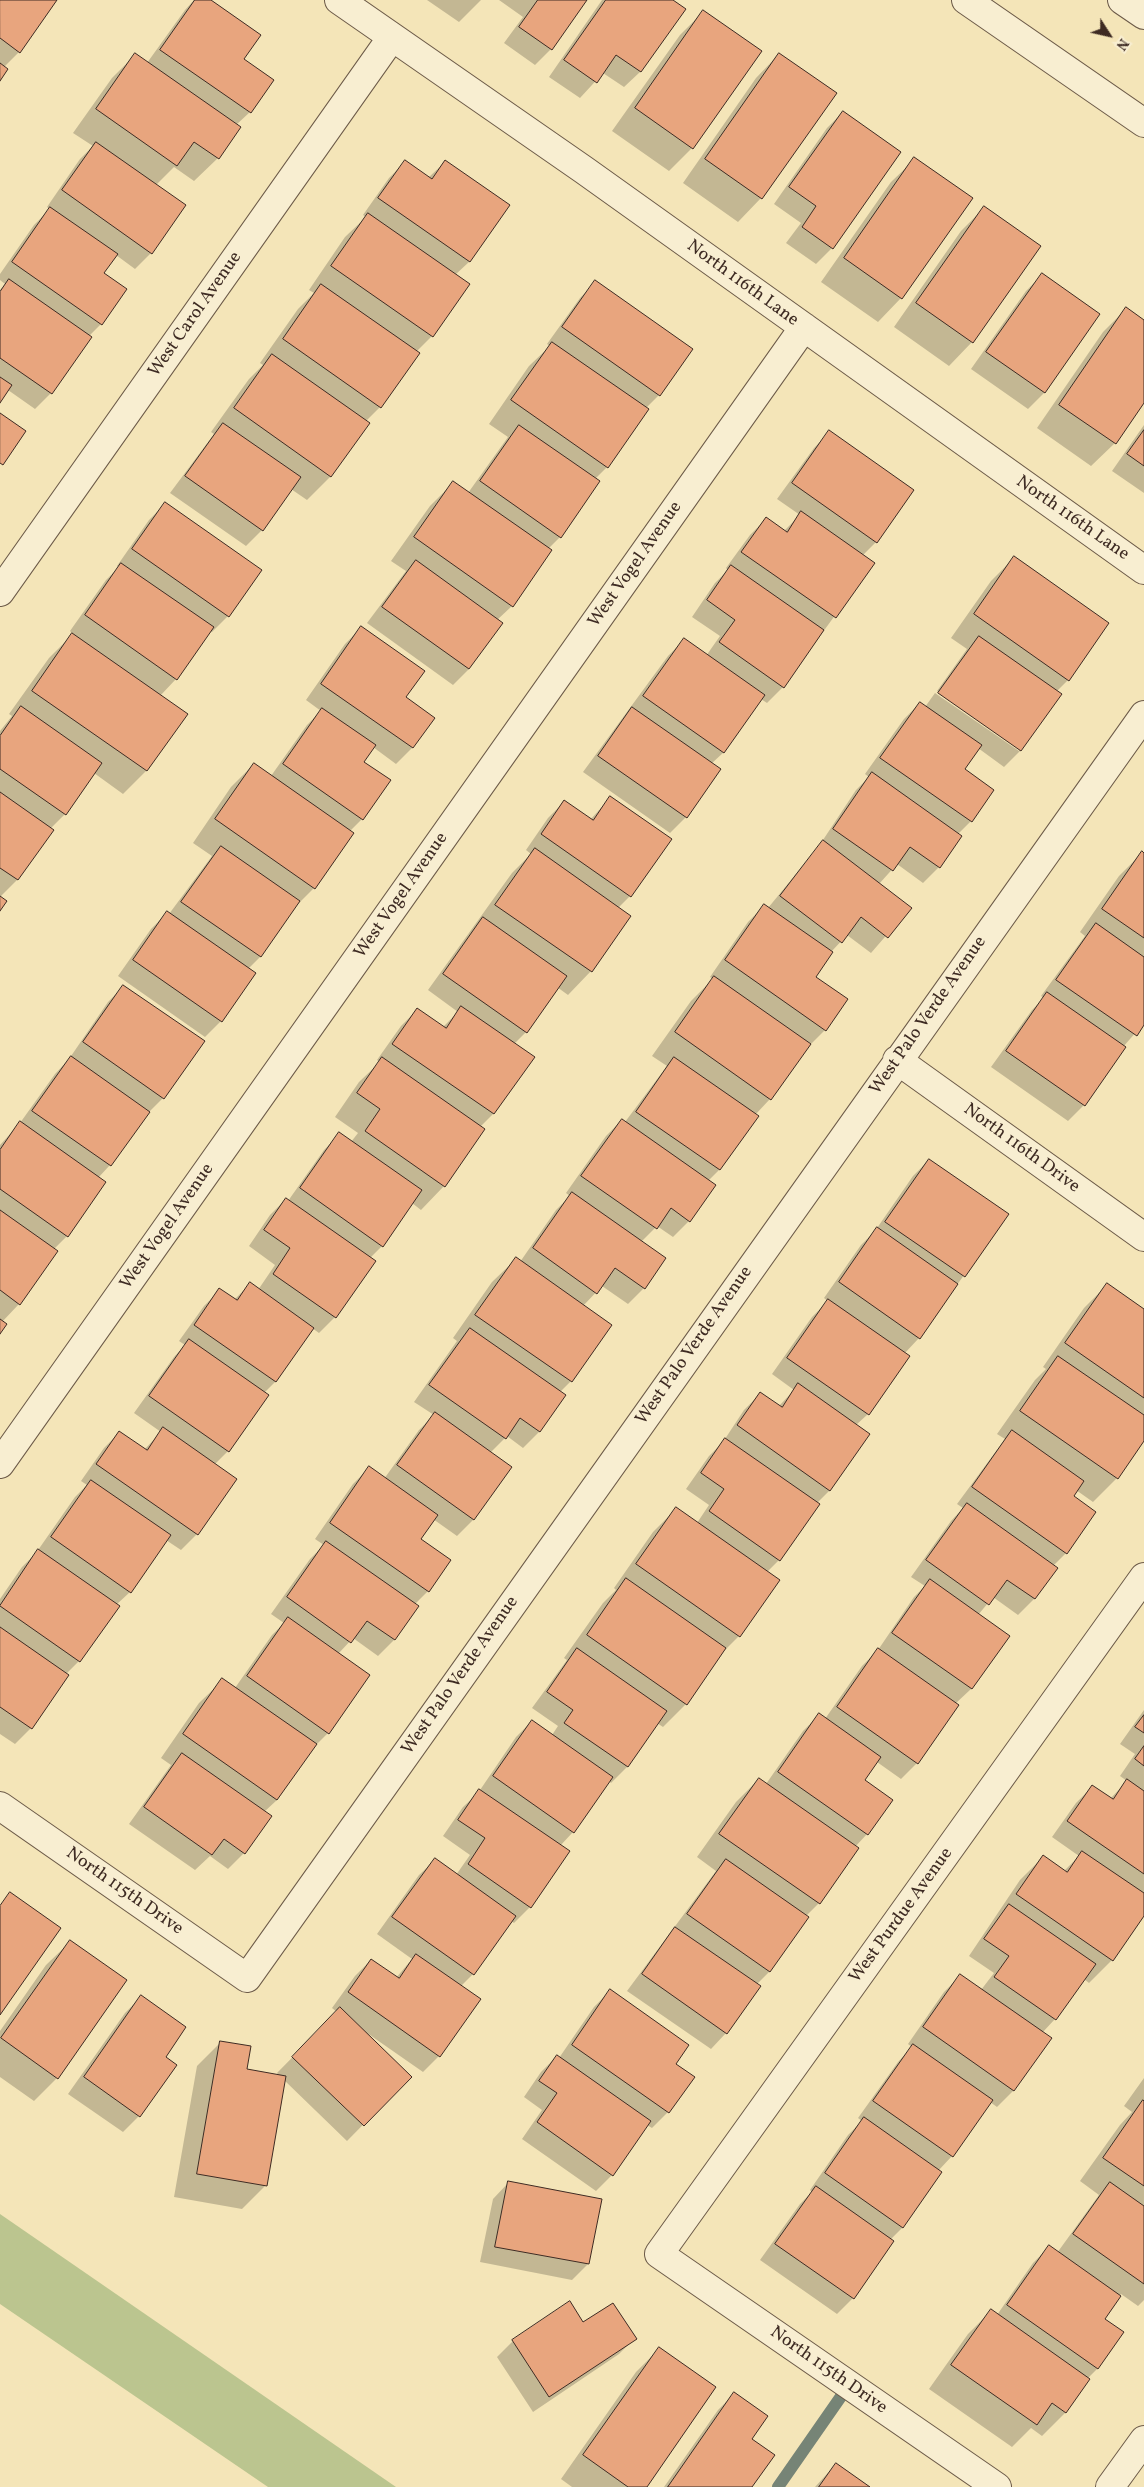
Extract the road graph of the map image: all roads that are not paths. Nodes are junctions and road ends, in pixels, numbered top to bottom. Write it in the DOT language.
graph roads {
  1 [pos="339,0"];
  2 [pos="966,0"];
  3 [pos="1122,0"];
  4 [pos="1144,15"];
  5 [pos="392,37"];
  6 [pos="1144,123"];
  7 [pos="804,328"];
  8 [pos="1144,570"];
  9 [pos="0,592"];
  10 [pos="1144,715"];
  11 [pos="897,1060"];
  12 [pos="1144,1237"];
  13 [pos="0,1464"];
  14 [pos="1144,1577"];
  15 [pos="0,1806"];
  16 [pos="247,1978"];
  17 [pos="660,2254"];
  18 [pos="1144,2440"];
  19 [pos="997,2487"];
  20 [pos="1110,2487"];
  1 -- 5 [label="street, North 116th Lane"];
  2 -- 6 [label="street"];
  3 -- 4 [label="street"];
  5 -- 7 [label="street, North 116th Lane"];
  5 -- 9 [label="street, West Carol Avenue"];
  7 -- 8 [label="street, North 116th Lane"];
  7 -- 13 [label="street, West Vogel Avenue"];
  10 -- 11 [label="street, West Palo Verde Avenue"];
  11 -- 12 [label="street, North 116th Drive"];
  11 -- 16 [label="street, West Palo Verde Avenue"];
  14 -- 17 [label="street, West Purdue Avenue"];
  15 -- 16 [label="street, North 115th Drive"];
  17 -- 19 [label="street, North 115th Drive"];
  18 -- 20 [label="street"];
}
